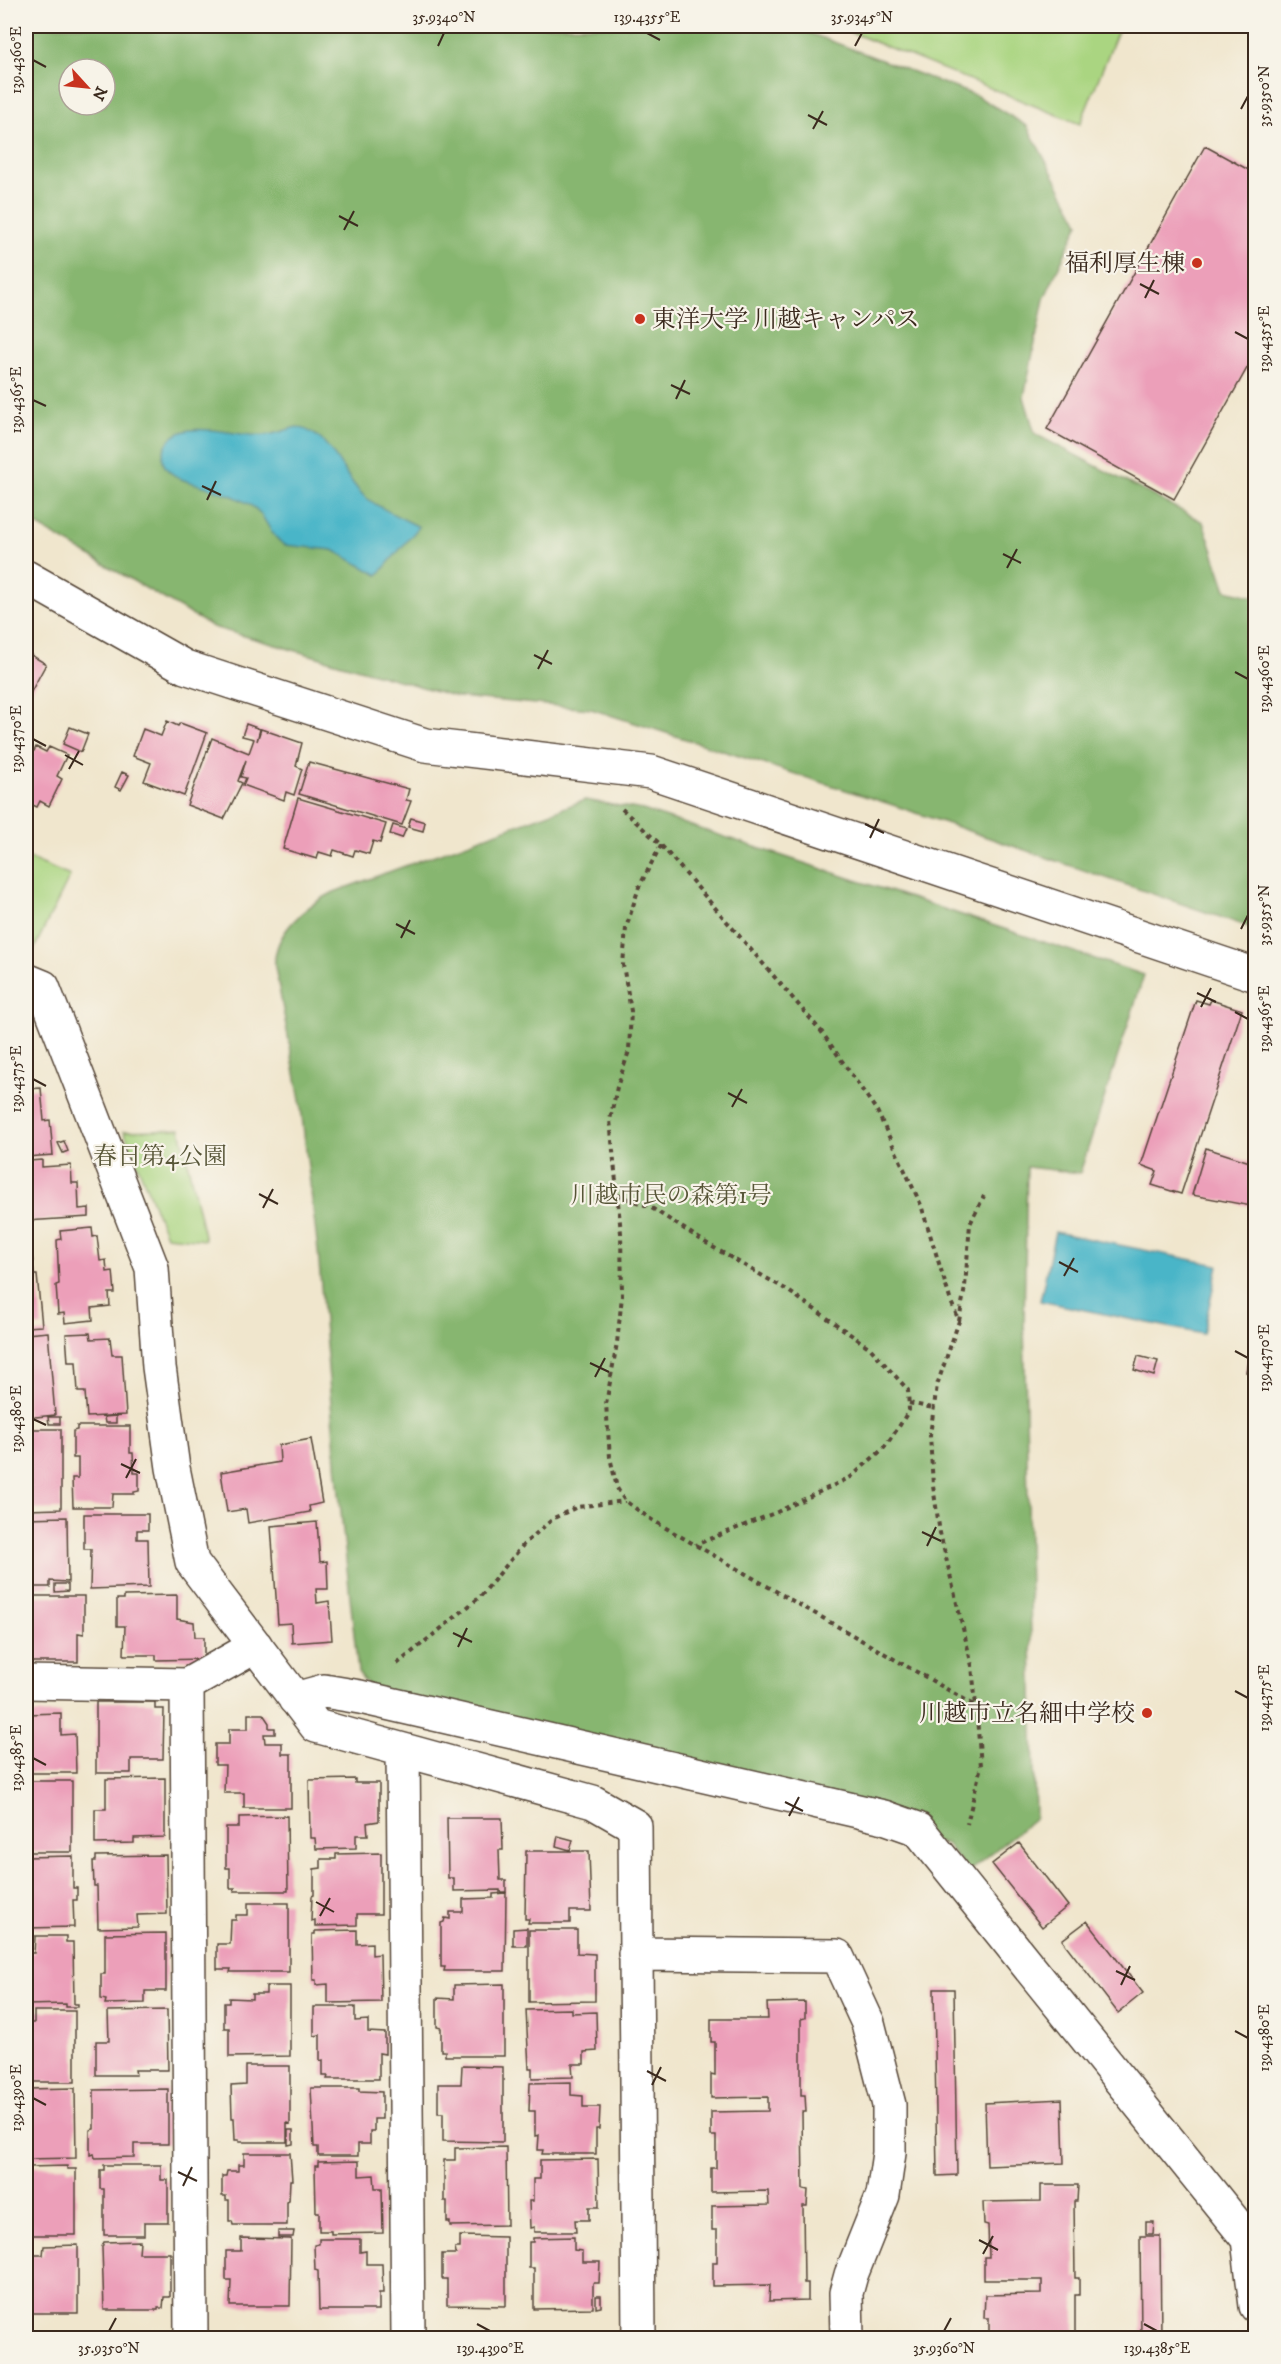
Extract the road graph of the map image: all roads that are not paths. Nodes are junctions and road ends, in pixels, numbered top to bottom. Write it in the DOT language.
graph roads {
  1 [pos="26,577"];
  2 [pos="1256,975"];
  3 [pos="26,980"];
  4 [pos="256,1646"];
  5 [pos="26,1682"];
  6 [pos="187,1684"];
  7 [pos="295,1699"];
  8 [pos="403,1750"];
  9 [pos="635,1954"];
  10 [pos="1256,2306"];
  11 [pos="191,2338"];
  12 [pos="408,2338"];
  13 [pos="639,2338"];
  14 [pos="847,2338"];
  1 -- 2 [label="street"];
  3 -- 4 [label="street"];
  4 -- 6 [label="street"];
  4 -- 7 [label="street"];
  5 -- 6 [label="street"];
  6 -- 11 [label="street"];
  7 -- 8 [label="street"];
  7 -- 10 [label="street"];
  8 -- 9 [label="street"];
  8 -- 12 [label="street"];
  9 -- 13 [label="street"];
  9 -- 14 [label="street"];
}
